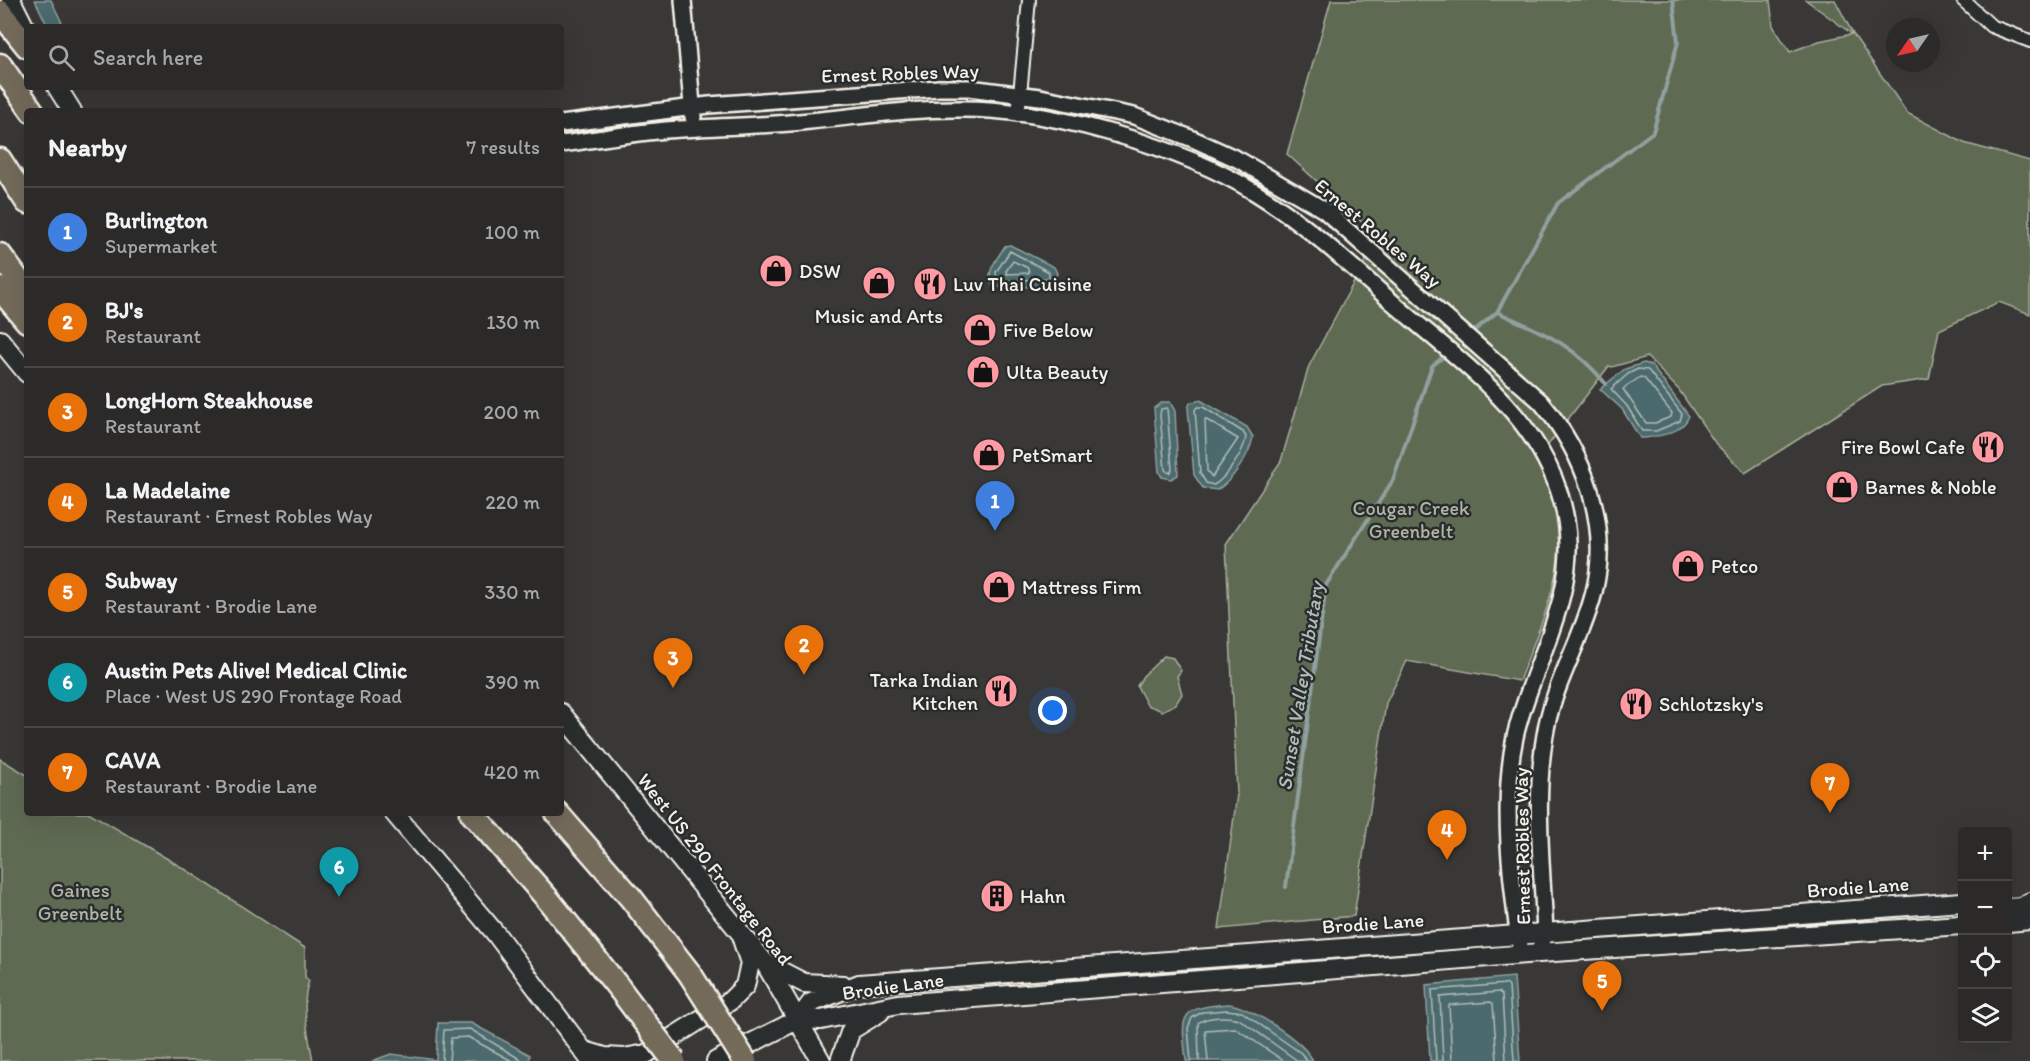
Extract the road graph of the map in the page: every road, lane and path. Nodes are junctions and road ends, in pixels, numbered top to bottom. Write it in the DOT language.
graph roads {
  1 [pos="11,0"];
  2 [pos="683,0"];
  3 [pos="1029,0"];
  4 [pos="1964,0"];
  5 [pos="0,12"];
  6 [pos="24,26"];
  7 [pos="2030,41"];
  8 [pos="24,42"];
  9 [pos="0,65"];
  10 [pos="59,90"];
  11 [pos="1019,95"];
  12 [pos="30,108"];
  13 [pos="70,108"];
  14 [pos="692,108"];
  15 [pos="1018,115"];
  16 [pos="622,117"];
  17 [pos="564,124"];
  18 [pos="693,128"];
  19 [pos="624,136"];
  20 [pos="564,144"];
  21 [pos="0,160"];
  22 [pos="24,197"];
  23 [pos="0,255"];
  24 [pos="24,288"];
  25 [pos="0,289"];
  26 [pos="24,317"];
  27 [pos="0,340"];
  28 [pos="24,368"];
  29 [pos="564,717"];
  30 [pos="397,816"];
  31 [pos="475,816"];
  32 [pos="560,816"];
  33 [pos="2030,897"];
  34 [pos="2012,898"];
  35 [pos="2030,903"];
  36 [pos="2012,908"];
  37 [pos="1958,914"];
  38 [pos="1958,914"];
  39 [pos="2030,920"];
  40 [pos="2012,922"];
  41 [pos="738,929"];
  42 [pos="1545,933"];
  43 [pos="1518,935"];
  44 [pos="1258,954"];
  45 [pos="1530,954"];
  46 [pos="765,963"];
  47 [pos="1166,983"];
  48 [pos="860,984"];
  49 [pos="620,988"];
  50 [pos="898,1004"];
  51 [pos="799,1019"];
  52 [pos="588,1056"];
  53 [pos="657,1061"];
  54 [pos="674,1061"];
  55 [pos="716,1061"];
  56 [pos="745,1061"];
  57 [pos="821,1061"];
  58 [pos="840,1061"];
  1 -- 6 [label="main road"];
  2 -- 14 [label="street"];
  3 -- 11 [label="street"];
  4 -- 7 [label="street"];
  5 -- 8 [label="highway"];
  9 -- 12 [label="highway"];
  10 -- 13 [label="main road"];
  11 -- 14 [label="street, Ernest Robles Way"];
  11 -- 15 [label="street"];
  11 -- 42 [label="street, Ernest Robles Way"];
  14 -- 16 [label="street, Ernest Robles Way"];
  14 -- 18 [label="street"];
  15 -- 18 [label="street, Ernest Robles Way"];
  15 -- 43 [label="street, Ernest Robles Way"];
  16 -- 17 [label="street, Ernest Robles Way"];
  16 -- 19 [label="street"];
  18 -- 19 [label="street, Ernest Robles Way"];
  19 -- 20 [label="street, Ernest Robles Way"];
  21 -- 22 [label="highway"];
  23 -- 24 [label="highway"];
  25 -- 26 [label="highway"];
  27 -- 28 [label="main road"];
  29 -- 41 [label="main road, West US 290 Frontage Road"];
  30 -- 52 [label="main road"];
  31 -- 49 [label="highway"];
  32 -- 56 [label="highway, bridge"];
  33 -- 34 [label="main road"];
  35 -- 36 [label="main road"];
  37 -- 42 [label="main road, Brodie Lane"];
  38 -- 45 [label="main road, Brodie Lane"];
  39 -- 40 [label="main road"];
  41 -- 46 [label="main road, West US 290 Frontage Road"];
  41 -- 52 [label="main road"];
  42 -- 43 [label="main road, Brodie Lane"];
  42 -- 45 [label="street, Ernest Robles Way"];
  43 -- 44 [label="main road, Brodie Lane"];
  43 -- 45 [label="street, Ernest Robles Way"];
  44 -- 47 [label="main road"];
  44 -- 48 [label="main road, Brodie Lane"];
  45 -- 47 [label="main road, Brodie Lane"];
  46 -- 48 [label="main road"];
  46 -- 51 [label="main road, West US 290 Frontage Road"];
  47 -- 50 [label="main road, Brodie Lane"];
  48 -- 51 [label="main road, Brodie Lane"];
  49 -- 53 [label="highway, bridge"];
  49 -- 54 [label="highway, bridge"];
  50 -- 51 [label="main road, Brodie Lane"];
  50 -- 58 [label="main road"];
  51 -- 55 [label="main road, Brodie Lane"];
  51 -- 57 [label="main road, West US 290 Frontage Road"];
}
